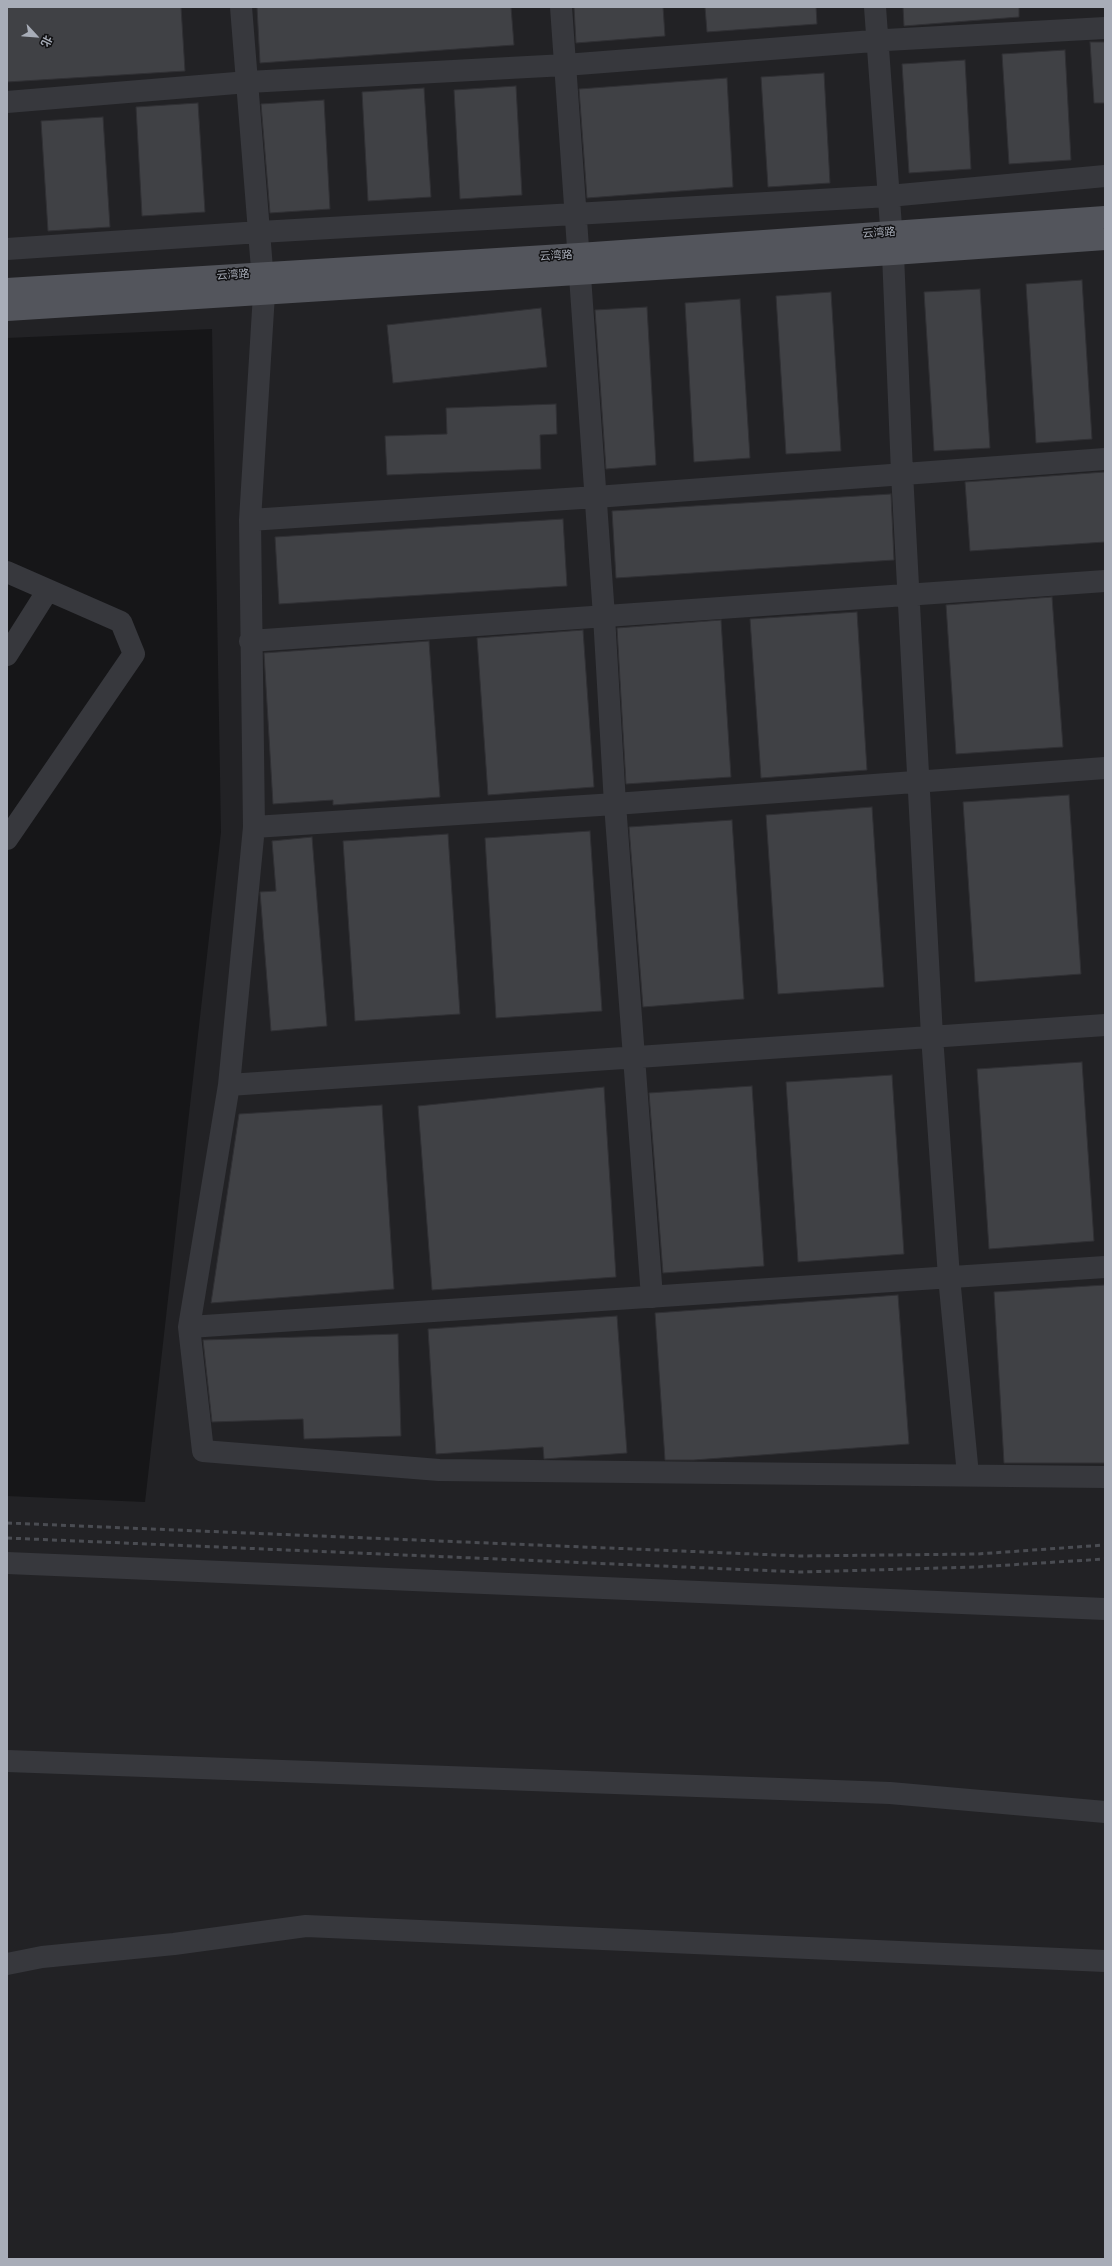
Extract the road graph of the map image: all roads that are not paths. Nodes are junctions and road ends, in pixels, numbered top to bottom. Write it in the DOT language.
graph roads {
  1 [pos="241,7"];
  2 [pos="561,7"];
  3 [pos="875,7"];
  4 [pos="1105,28"];
  5 [pos="878,42"];
  6 [pos="565,66"];
  7 [pos="248,82"];
  8 [pos="7,102"];
  9 [pos="1105,176"];
  10 [pos="889,196"];
  11 [pos="576,215"];
  12 [pos="1105,217"];
  13 [pos="260,232"];
  14 [pos="891,232"];
  15 [pos="1105,238"];
  16 [pos="7,249"];
  17 [pos="893,254"];
  18 [pos="580,264"];
  19 [pos="264,284"];
  20 [pos="7,289"];
  21 [pos="7,310"];
  22 [pos="1105,459"];
  23 [pos="902,473"];
  24 [pos="596,497"];
  25 [pos="250,520"];
  26 [pos="7,572"];
  27 [pos="1105,580"];
  28 [pos="48,590"];
  29 [pos="909,595"];
  30 [pos="604,616"];
  31 [pos="250,641"];
  32 [pos="7,655"];
  33 [pos="1105,768"];
  34 [pos="919,782"];
  35 [pos="615,804"];
  36 [pos="254,827"];
  37 [pos="7,839"];
  38 [pos="1105,1025"];
  39 [pos="932,1036"];
  40 [pos="636,1057"];
  41 [pos="229,1085"];
  42 [pos="1105,1267"];
  43 [pos="948,1277"];
  44 [pos="652,1296"];
  45 [pos="189,1327"];
  46 [pos="968,1475"];
  47 [pos="1105,1477"];
  48 [pos="7,1563"];
  49 [pos="1105,1609"];
  50 [pos="7,1761"];
  51 [pos="1105,1812"];
  52 [pos="1105,1961"];
  53 [pos="7,1964"];
  1 -- 7 [label="street"];
  2 -- 6 [label="street"];
  3 -- 5 [label="street"];
  4 -- 5 [label="street"];
  5 -- 6 [label="street"];
  5 -- 10 [label="street"];
  6 -- 7 [label="street"];
  6 -- 11 [label="street"];
  7 -- 8 [label="street"];
  7 -- 13 [label="street"];
  9 -- 10 [label="street"];
  10 -- 11 [label="street"];
  10 -- 14 [label="street"];
  11 -- 13 [label="street"];
  11 -- 18 [label="street"];
  12 -- 14 [label="main road, 云湾路"];
  13 -- 16 [label="street"];
  13 -- 19 [label="street"];
  14 -- 17 [label="street"];
  14 -- 18 [label="main road, 云湾路"];
  15 -- 17 [label="main road, 云湾路"];
  17 -- 18 [label="main road, 云湾路"];
  17 -- 23 [label="street"];
  18 -- 19 [label="main road, 云湾路"];
  18 -- 24 [label="street"];
  19 -- 20 [label="main road, 云湾路"];
  19 -- 21 [label="main road, 云湾路"];
  19 -- 25 [label="street"];
  22 -- 23 [label="street"];
  23 -- 24 [label="street"];
  23 -- 29 [label="street"];
  24 -- 25 [label="street"];
  24 -- 30 [label="street"];
  25 -- 31 [label="street"];
  26 -- 28 [label="street"];
  27 -- 29 [label="street"];
  28 -- 32 [label="street"];
  28 -- 37 [label="street"];
  29 -- 30 [label="street"];
  29 -- 34 [label="street"];
  30 -- 31 [label="street"];
  30 -- 35 [label="street"];
  31 -- 36 [label="street"];
  33 -- 34 [label="street"];
  34 -- 35 [label="street"];
  34 -- 39 [label="street"];
  35 -- 36 [label="street"];
  35 -- 40 [label="street"];
  36 -- 41 [label="street"];
  38 -- 39 [label="street"];
  39 -- 40 [label="street"];
  39 -- 43 [label="street"];
  40 -- 41 [label="street"];
  40 -- 44 [label="street"];
  41 -- 45 [label="street"];
  42 -- 43 [label="street"];
  43 -- 44 [label="street"];
  43 -- 46 [label="street"];
  44 -- 45 [label="street"];
  45 -- 46 [label="street"];
  46 -- 47 [label="street"];
  48 -- 49 [label="street"];
  50 -- 51 [label="street"];
  52 -- 53 [label="street"];
}
